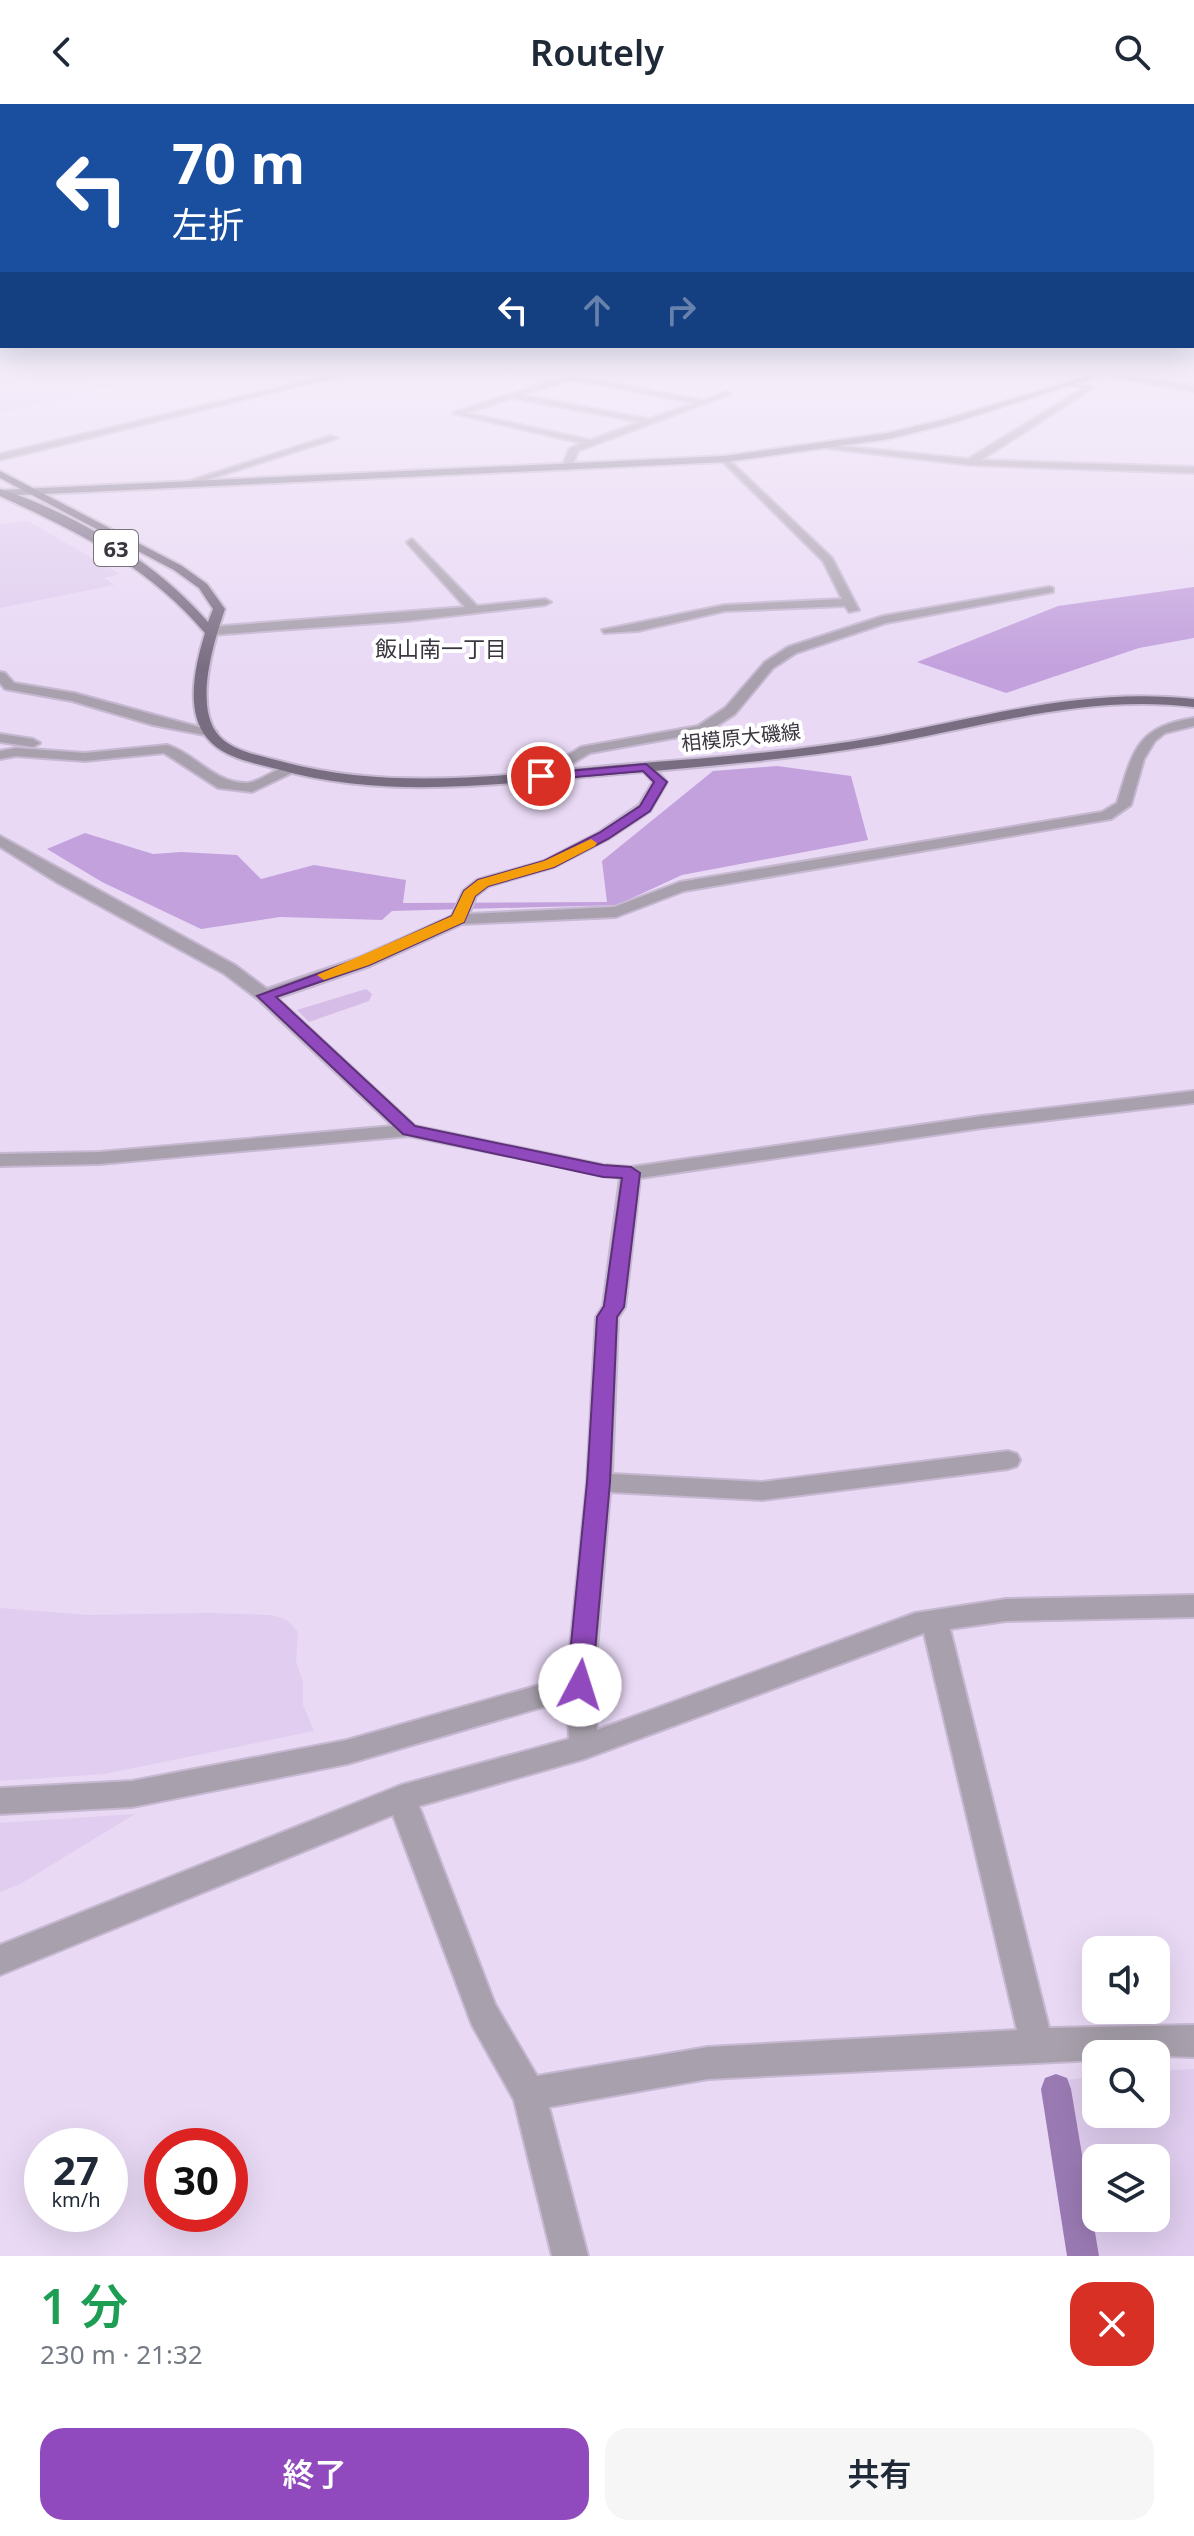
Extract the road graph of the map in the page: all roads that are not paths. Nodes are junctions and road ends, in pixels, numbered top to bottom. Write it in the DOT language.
graph roads {
  1 [pos="238,467"];
  2 [pos="558,467"];
  3 [pos="734,467"];
  4 [pos="1122,467"];
  5 [pos="1194,470"];
  6 [pos="0,474"];
  7 [pos="182,485"];
  8 [pos="37,491"];
  9 [pos="1,493"];
  10 [pos="412,542"];
  11 [pos="1049,590"];
  12 [pos="545,602"];
  13 [pos="849,602"];
  14 [pos="473,609"];
  15 [pos="864,627"];
  16 [pos="608,630"];
  17 [pos="210,631"];
  18 [pos="4,684"];
  19 [pos="1194,703"];
  20 [pos="1194,722"];
  21 [pos="210,732"];
  22 [pos="0,738"];
  23 [pos="54,754"];
  24 [pos="0,755"];
  25 [pos="646,767"];
  26 [pos="291,770"];
  27 [pos="541,776"];
  28 [pos="0,841"];
  29 [pos="459,919"];
  30 [pos="265,996"];
  31 [pos="1194,1097"];
  32 [pos="409,1130"];
  33 [pos="0,1160"];
  34 [pos="631,1173"];
  35 [pos="1008,1460"];
  36 [pos="599,1482"];
  37 [pos="1194,1606"];
  38 [pos="935,1622"];
  39 [pos="580,1685"];
  40 [pos="584,1747"];
  41 [pos="401,1798"];
  42 [pos="0,1801"];
  43 [pos="0,1960"];
  44 [pos="1194,2041"];
  45 [pos="1037,2045"];
  46 [pos="529,2094"];
  47 [pos="570,2256"];
  1 -- 7 [label="street"];
  2 -- 7 [label="street"];
  3 -- 13 [label="street"];
  4 -- 5 [label="street"];
  6 -- 8 [label="main road, 63"];
  7 -- 8 [label="street"];
  8 -- 9 [label="street"];
  8 -- 17 [label="main road, 63"];
  9 -- 17 [label="main road, 63"];
  10 -- 14 [label="street"];
  11 -- 15 [label="street"];
  12 -- 14 [label="street"];
  13 -- 15 [label="street"];
  13 -- 16 [label="street"];
  14 -- 17 [label="street"];
  15 -- 27 [label="street"];
  17 -- 21 [label="main road, 63"];
  18 -- 21 [label="street"];
  19 -- 25 [label="main road, 相模原大磯線"];
  20 -- 29 [label="street"];
  21 -- 26 [label="main road, 相模原大磯線"];
  22 -- 23 [label="street"];
  23 -- 24 [label="street"];
  23 -- 26 [label="street"];
  25 -- 27 [label="main road, 相模原大磯線"];
  25 -- 29 [label="street"];
  26 -- 27 [label="main road, 相模原大磯線"];
  28 -- 30 [label="street"];
  29 -- 30 [label="street"];
  30 -- 32 [label="street"];
  31 -- 34 [label="street"];
  32 -- 33 [label="street"];
  32 -- 34 [label="street"];
  34 -- 36 [label="street"];
  35 -- 36 [label="street"];
  36 -- 39 [label="street"];
  37 -- 38 [label="street"];
  38 -- 40 [label="street"];
  38 -- 45 [label="street"];
  39 -- 40 [label="street"];
  39 -- 42 [label="street"];
  40 -- 41 [label="street"];
  41 -- 43 [label="street"];
  41 -- 46 [label="street"];
  44 -- 45 [label="street"];
  45 -- 46 [label="street"];
  46 -- 47 [label="street"];
}
